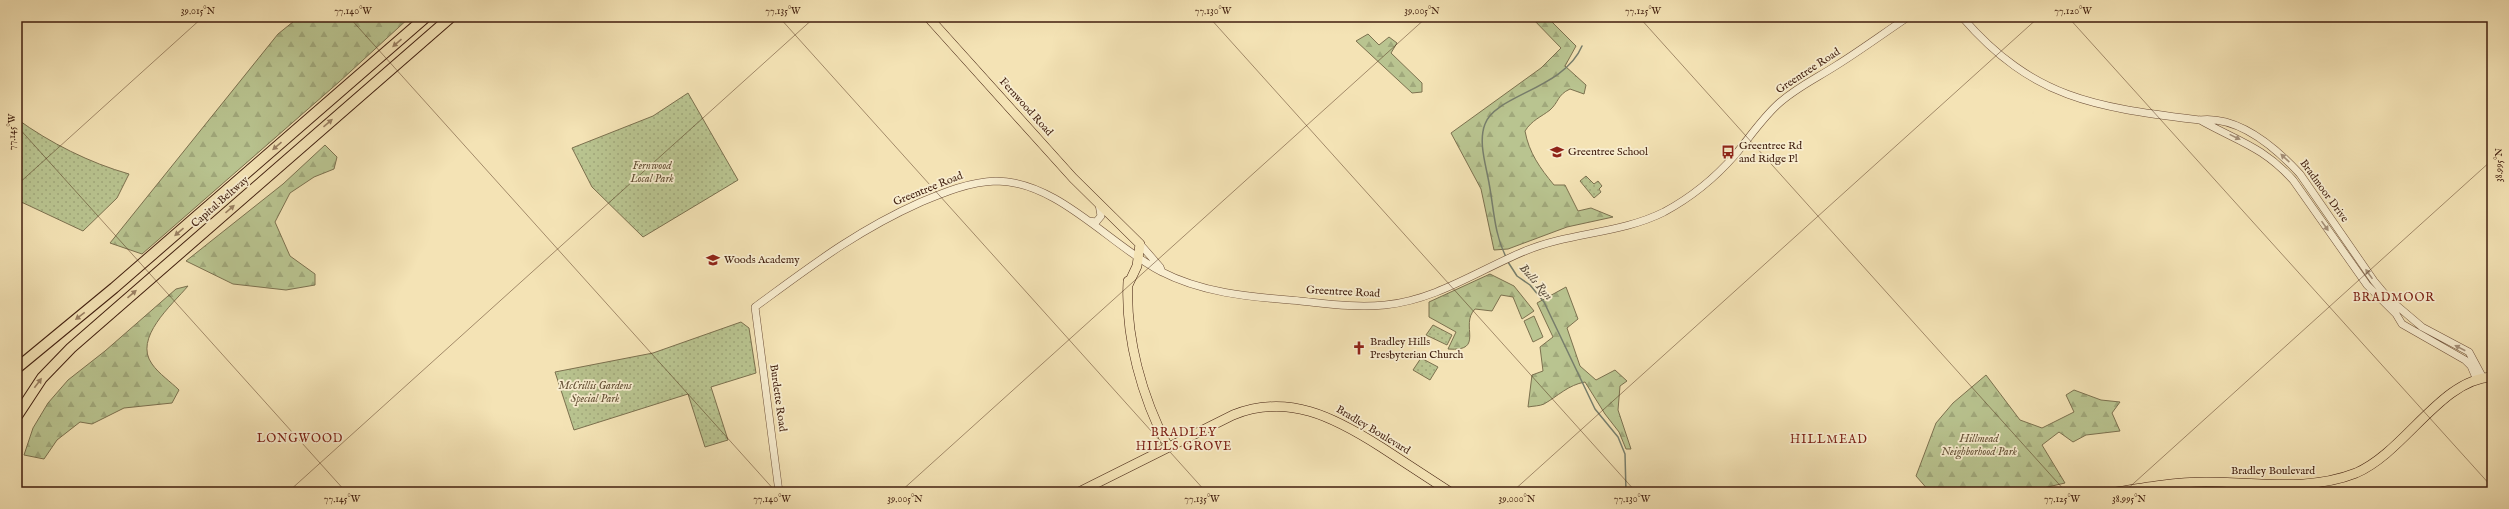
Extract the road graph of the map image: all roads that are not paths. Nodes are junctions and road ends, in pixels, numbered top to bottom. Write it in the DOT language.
graph roads {
  1 [pos="426,17"];
  2 [pos="450,17"];
  3 [pos="928,17"];
  4 [pos="1908,17"];
  5 [pos="1962,17"];
  6 [pos="2199,120"];
  7 [pos="1099,204"];
  8 [pos="1108,212"];
  9 [pos="1087,221"];
  10 [pos="1140,244"];
  11 [pos="1137,257"];
  12 [pos="1162,272"];
  13 [pos="755,307"];
  14 [pos="2405,313"];
  15 [pos="2412,318"];
  16 [pos="2399,319"];
  17 [pos="2407,326"];
  18 [pos="17,368"];
  19 [pos="2484,378"];
  20 [pos="17,416"];
  21 [pos="1168,448"];
  22 [pos="779,492"];
  23 [pos="1079,492"];
  24 [pos="1450,492"];
  25 [pos="2116,492"];
  1 -- 18 [label="highway, Capital Beltway, one-way"];
  20 -- 2 [label="highway, Capital Beltway, one-way"];
  3 -- 7 [label="main road, Fernwood Road"];
  4 -- 12 [label="street, Greentree Road"];
  5 -- 6 [label="street, Bradmoor Drive"];
  14 -- 6 [label="street, Bradmoor Drive, one-way"];
  6 -- 16 [label="street, Bradmoor Drive, one-way"];
  7 -- 8 [label="main road, Fernwood Road"];
  7 -- 9 [label="street"];
  8 -- 10 [label="main road, Fernwood Road"];
  8 -- 11 [label="main road, Fernwood Road"];
  9 -- 11 [label="street, Greentree Road"];
  9 -- 13 [label="street, Greentree Road"];
  10 -- 11 [label="main road"];
  10 -- 12 [label="street"];
  11 -- 12 [label="street, Greentree Road"];
  11 -- 21 [label="main road"];
  13 -- 22 [label="street, Burdette Road"];
  14 -- 15 [label="street"];
  14 -- 16 [label="street"];
  15 -- 17 [label="street"];
  19 -- 15 [label="street, one-way"];
  16 -- 17 [label="street"];
  17 -- 19 [label="street"];
  19 -- 25 [label="main road, Bradley Boulevard"];
  21 -- 23 [label="main road, Bradley Boulevard"];
  21 -- 24 [label="main road, Bradley Boulevard"];
}
